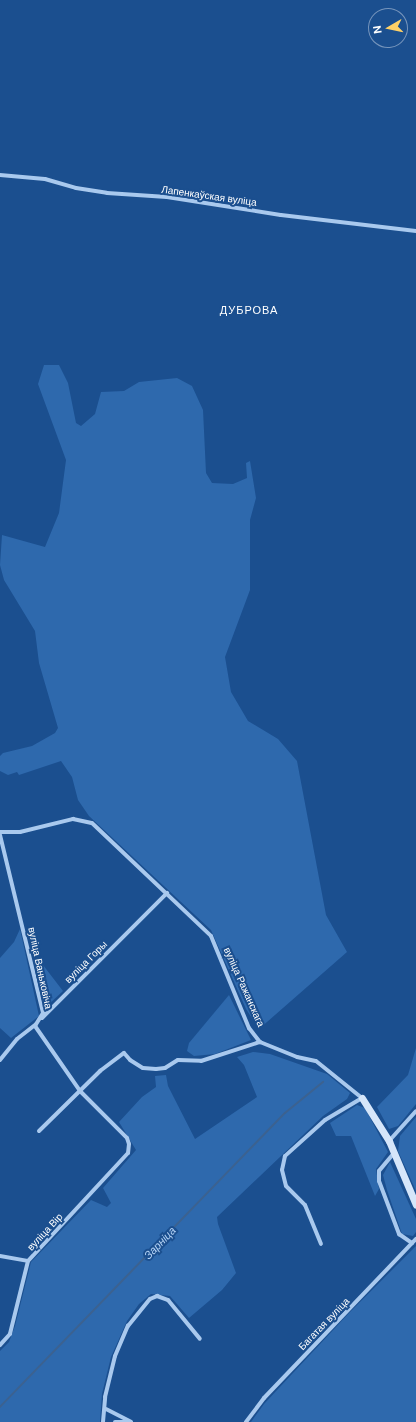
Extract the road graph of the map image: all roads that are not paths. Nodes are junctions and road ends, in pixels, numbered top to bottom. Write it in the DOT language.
graph roads {
  1 [pos="0,175"];
  2 [pos="416,231"];
  3 [pos="0,834"];
  4 [pos="167,894"];
  5 [pos="35,1026"];
  6 [pos="260,1042"];
  7 [pos="0,1060"];
  8 [pos="80,1091"];
  9 [pos="362,1098"];
  10 [pos="416,1111"];
  11 [pos="39,1131"];
  12 [pos="389,1142"];
  13 [pos="394,1152"];
  14 [pos="416,1205"];
  15 [pos="416,1239"];
  16 [pos="412,1243"];
  17 [pos="321,1244"];
  18 [pos="0,1256"];
  19 [pos="28,1261"];
  20 [pos="200,1339"];
  21 [pos="0,1345"];
  22 [pos="106,1409"];
  23 [pos="103,1422"];
  24 [pos="115,1422"];
  25 [pos="131,1422"];
  26 [pos="246,1422"];
  1 -- 2 [label="street, Лапенкаўская вуліца"];
  3 -- 4 [label="street, вуліца Ражанскага"];
  3 -- 5 [label="street, вуліца Ваньковіча"];
  4 -- 5 [label="street, вуліца Горы"];
  4 -- 6 [label="street, вуліца Ражанскага"];
  5 -- 7 [label="street, вуліца Горы"];
  5 -- 8 [label="street"];
  6 -- 8 [label="street"];
  6 -- 9 [label="street, вуліца Ражанскага"];
  8 -- 11 [label="street"];
  8 -- 19 [label="street, вуліца Вір"];
  9 -- 12 [label="street, вуліца Ражанскага"];
  9 -- 17 [label="street"];
  10 -- 12 [label="street"];
  12 -- 13 [label="street, вуліца Ражанскага"];
  13 -- 14 [label="street, вуліца Ражанскага"];
  13 -- 16 [label="street"];
  15 -- 16 [label="street, Багатая вуліца"];
  16 -- 26 [label="street, Багатая вуліца"];
  18 -- 19 [label="street"];
  19 -- 21 [label="street, вуліца Вір"];
  20 -- 22 [label="street"];
  22 -- 23 [label="street"];
  22 -- 25 [label="street"];
  24 -- 25 [label="street"];
}
